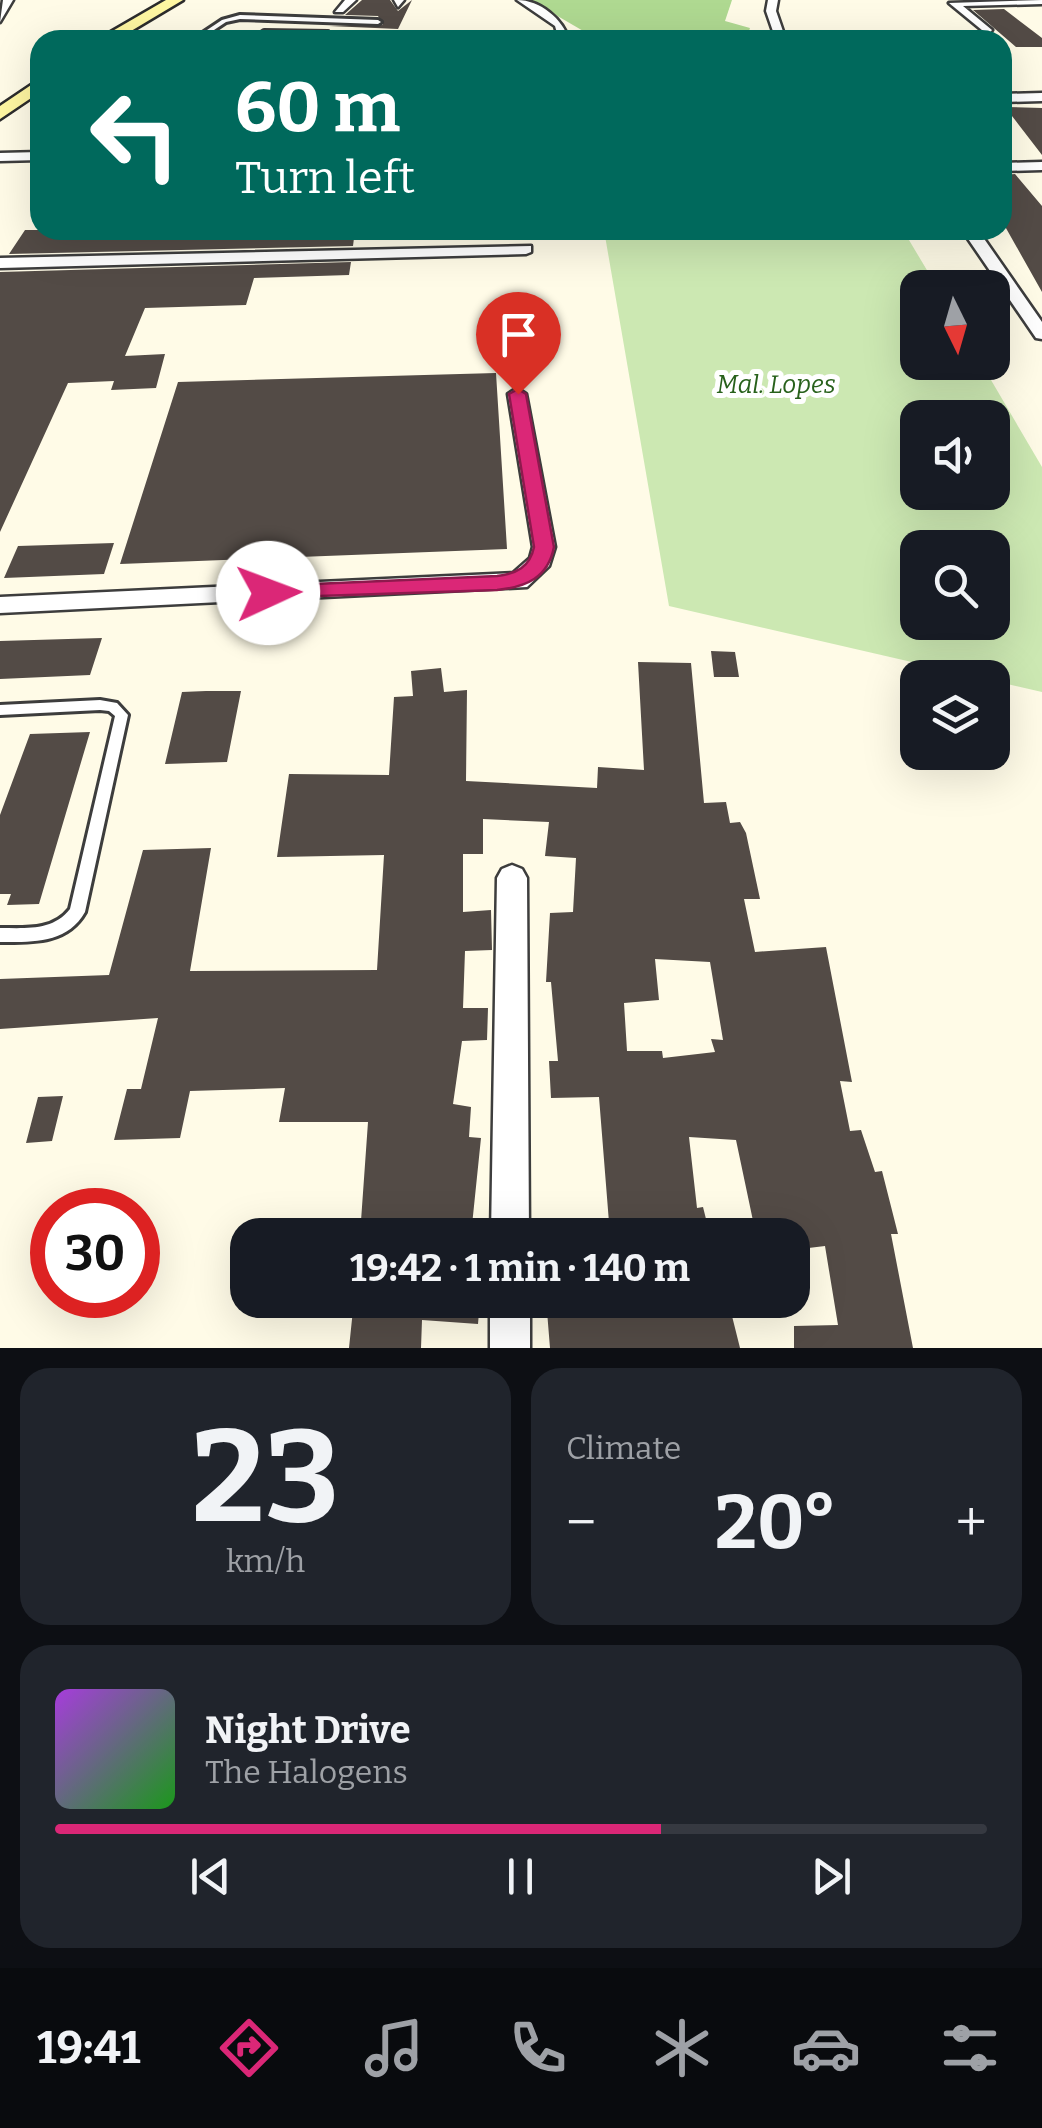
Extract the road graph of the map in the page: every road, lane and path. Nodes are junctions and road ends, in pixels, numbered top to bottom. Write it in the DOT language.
graph roads {
  1 [pos="176,0"];
  2 [pos="184,0"];
  3 [pos="351,0"];
  4 [pos="522,0"];
  5 [pos="773,0"];
  6 [pos="1042,0"];
  7 [pos="5,2"];
  8 [pos="339,10"];
  9 [pos="0,19"];
  10 [pos="378,22"];
  11 [pos="123,30"];
  12 [pos="139,30"];
  13 [pos="210,30"];
  14 [pos="561,30"];
  15 [pos="778,30"];
  16 [pos="986,30"];
  17 [pos="30,93"];
  18 [pos="1042,93"];
  19 [pos="1012,94"];
  20 [pos="0,114"];
  21 [pos="0,156"];
  22 [pos="30,156"];
  23 [pos="1042,166"];
  24 [pos="1012,168"];
  25 [pos="977,240"];
  26 [pos="526,249"];
  27 [pos="0,264"];
  28 [pos="1042,334"];
  29 [pos="518,394"];
  30 [pos="0,605"];
  31 [pos="0,710"];
  32 [pos="512,878"];
  33 [pos="0,935"];
  34 [pos="510,1218"];
  35 [pos="510,1318"];
  36 [pos="510,1348"];
  1 -- 11 [label="main road"];
  2 -- 12 [label="main road"];
  3 -- 8 [label="street"];
  4 -- 14 [label="street"];
  5 -- 15 [label="street"];
  6 -- 16 [label="street"];
  7 -- 9 [label="street"];
  10 -- 13 [label="lane"];
  17 -- 20 [label="main road"];
  18 -- 19 [label="street"];
  21 -- 22 [label="street"];
  23 -- 24 [label="street"];
  25 -- 28 [label="street"];
  26 -- 27 [label="street"];
  29 -- 30 [label="street"];
  31 -- 33 [label="lane"];
  32 -- 34 [label="street"];
  35 -- 36 [label="street"];
}
